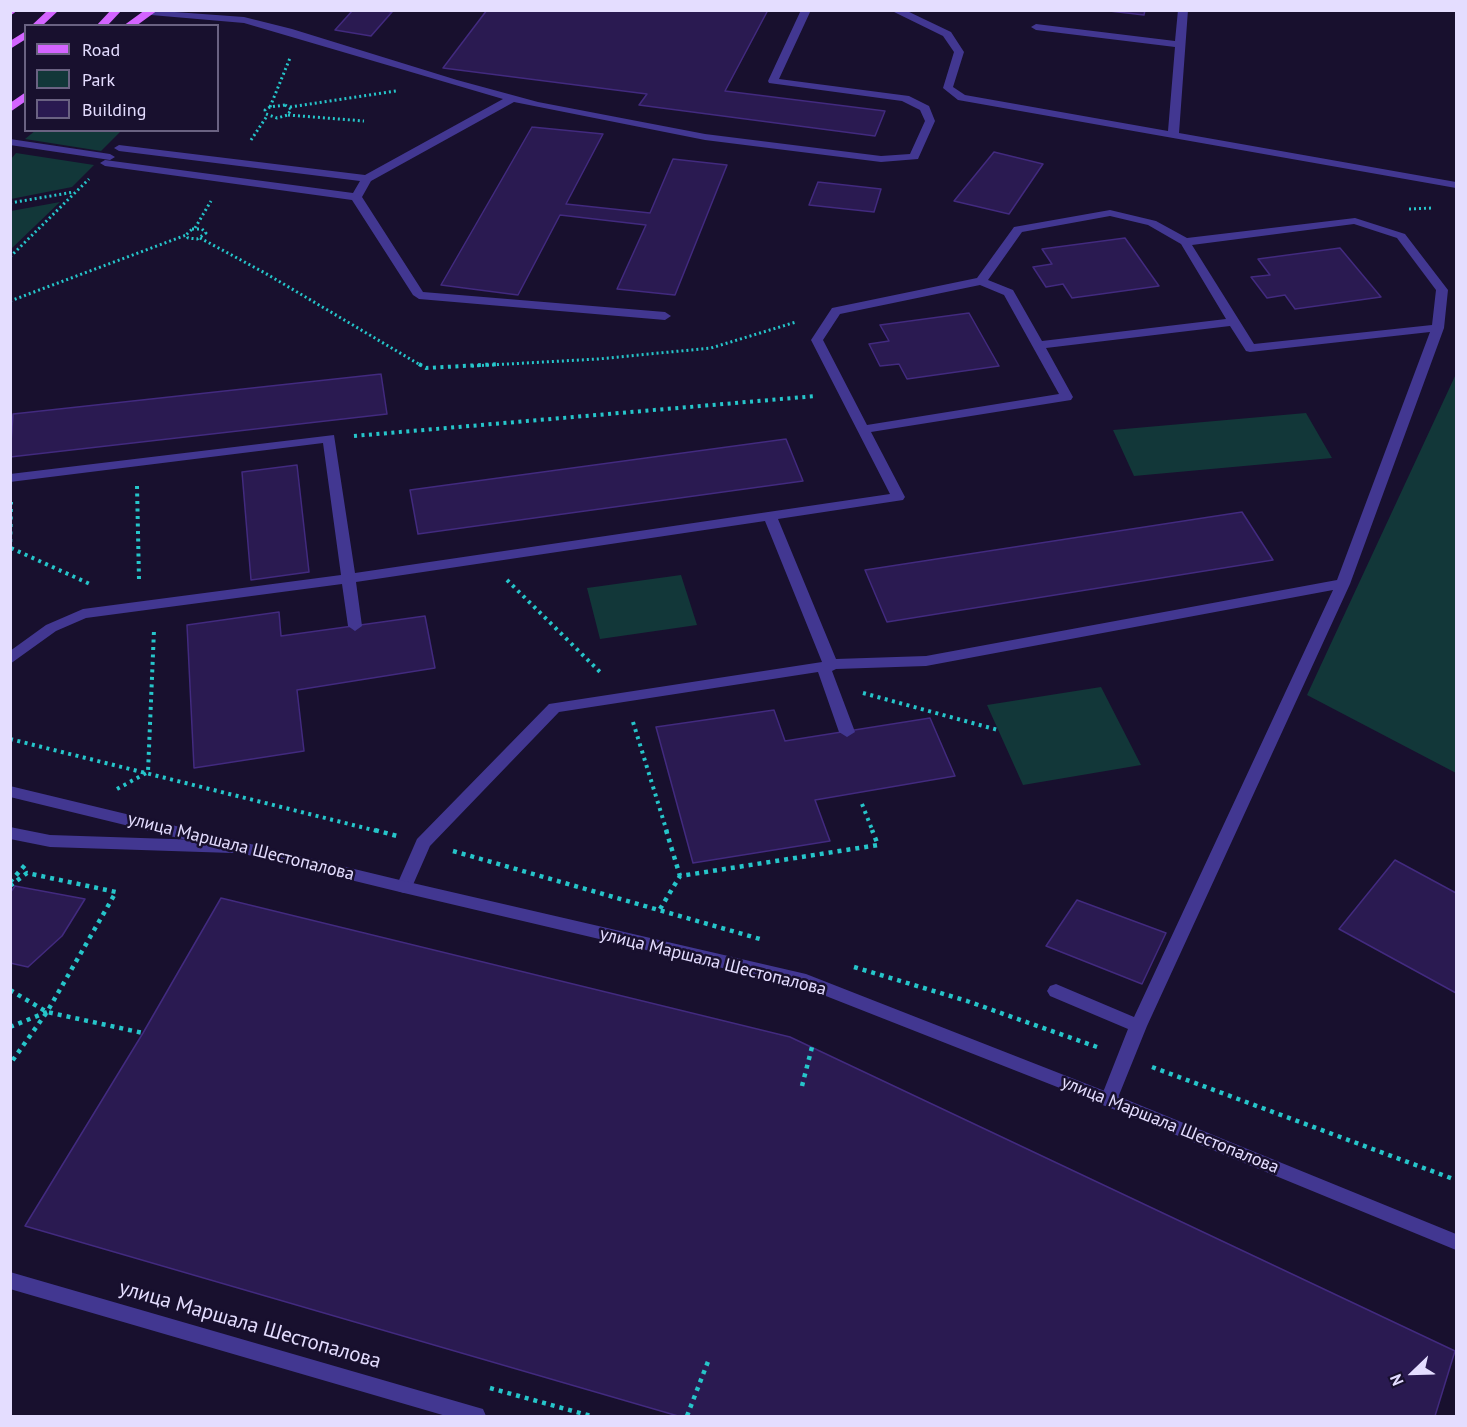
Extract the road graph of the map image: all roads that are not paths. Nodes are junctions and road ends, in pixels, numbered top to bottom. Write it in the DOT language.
graph roads {
  1 [pos="54,10"];
  2 [pos="117,10"];
  3 [pos="806,10"];
  4 [pos="895,10"];
  5 [pos="1183,10"];
  6 [pos="152,11"];
  7 [pos="38,24"];
  8 [pos="103,24"];
  9 [pos="131,24"];
  10 [pos="1036,27"];
  11 [pos="24,36"];
  12 [pos="1180,45"];
  13 [pos="10,46"];
  14 [pos="24,97"];
  15 [pos="511,99"];
  16 [pos="10,109"];
  17 [pos="1173,135"];
  18 [pos="10,142"];
  19 [pos="119,148"];
  20 [pos="367,179"];
  21 [pos="1456,185"];
  22 [pos="356,197"];
  23 [pos="1185,242"];
  24 [pos="981,281"];
  25 [pos="665,316"];
  26 [pos="1234,322"];
  27 [pos="1438,328"];
  28 [pos="1036,345"];
  29 [pos="863,429"];
  30 [pos="11,478"];
  31 [pos="771,518"];
  32 [pos="348,579"];
  33 [pos="1343,584"];
  34 [pos="355,626"];
  35 [pos="10,659"];
  36 [pos="827,666"];
  37 [pos="847,732"];
  38 [pos="10,791"];
  39 [pos="10,833"];
  40 [pos="247,848"];
  41 [pos="404,887"];
  42 [pos="1056,991"];
  43 [pos="1138,1026"];
  44 [pos="1109,1100"];
  45 [pos="1456,1242"];
  46 [pos="10,1280"];
  47 [pos="477,1416"];
  1 -- 7 [label="main road"];
  2 -- 8 [label="main road"];
  3 -- 15 [label="street"];
  4 -- 17 [label="street"];
  5 -- 12 [label="street"];
  6 -- 9 [label="main road"];
  6 -- 15 [label="street"];
  10 -- 12 [label="street"];
  11 -- 13 [label="main road"];
  12 -- 17 [label="street"];
  14 -- 16 [label="main road"];
  15 -- 20 [label="street"];
  17 -- 21 [label="street"];
  18 -- 22 [label="street"];
  19 -- 20 [label="street"];
  20 -- 22 [label="street"];
  22 -- 25 [label="street"];
  23 -- 24 [label="street"];
  23 -- 26 [label="street"];
  23 -- 27 [label="street"];
  24 -- 28 [label="street"];
  24 -- 29 [label="street"];
  26 -- 27 [label="street"];
  26 -- 28 [label="street"];
  27 -- 33 [label="street"];
  28 -- 29 [label="street"];
  29 -- 31 [label="street"];
  30 -- 32 [label="street"];
  31 -- 32 [label="street"];
  31 -- 36 [label="street"];
  32 -- 34 [label="street"];
  32 -- 35 [label="street"];
  33 -- 36 [label="street"];
  33 -- 43 [label="street"];
  36 -- 37 [label="street"];
  36 -- 41 [label="street"];
  38 -- 40 [label="street, улица Маршала Шестопалова"];
  39 -- 40 [label="street"];
  40 -- 41 [label="street, улица Маршала Шестопалова"];
  41 -- 44 [label="street, улица Маршала Шестопалова"];
  42 -- 43 [label="street"];
  43 -- 44 [label="street"];
  44 -- 45 [label="street, улица Маршала Шестопалова"];
  46 -- 47 [label="street, улица Маршала Шестопалова"];
}
